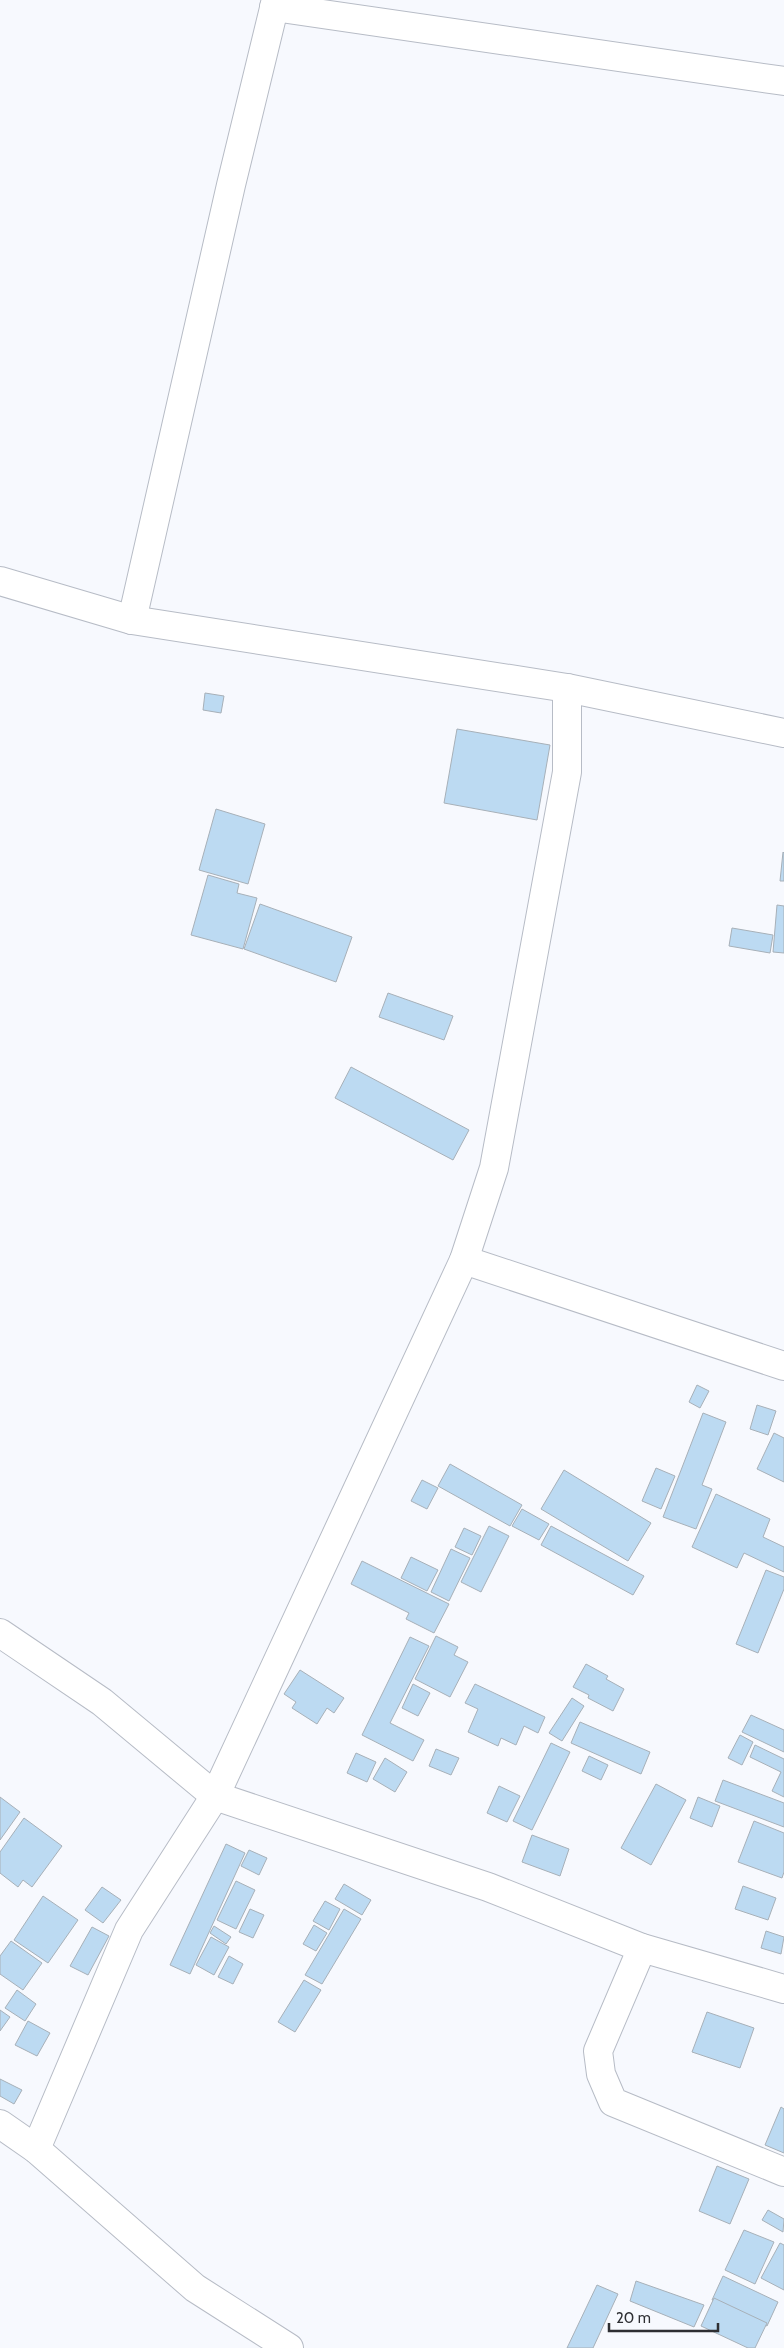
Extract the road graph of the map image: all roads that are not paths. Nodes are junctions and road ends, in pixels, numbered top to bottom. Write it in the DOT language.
graph roads {
  1 [pos="275,4"];
  2 [pos="784,81"];
  3 [pos="0,581"];
  4 [pos="132,620"];
  5 [pos="567,688"];
  6 [pos="784,733"];
  7 [pos="464,1260"];
  8 [pos="784,1366"];
  9 [pos="0,1633"];
  10 [pos="215,1796"];
  11 [pos="642,1948"];
  12 [pos="784,1989"];
  13 [pos="0,2124"];
  14 [pos="36,2149"];
  15 [pos="784,2172"];
  16 [pos="289,2348"];
  1 -- 2 [label="street"];
  1 -- 4 [label="street"];
  3 -- 4 [label="street"];
  4 -- 5 [label="street"];
  5 -- 6 [label="street"];
  5 -- 7 [label="street"];
  7 -- 8 [label="street"];
  7 -- 10 [label="street"];
  9 -- 10 [label="street"];
  10 -- 11 [label="street"];
  10 -- 14 [label="street"];
  11 -- 12 [label="street"];
  11 -- 15 [label="street"];
  13 -- 14 [label="street"];
  14 -- 16 [label="street"];
}
